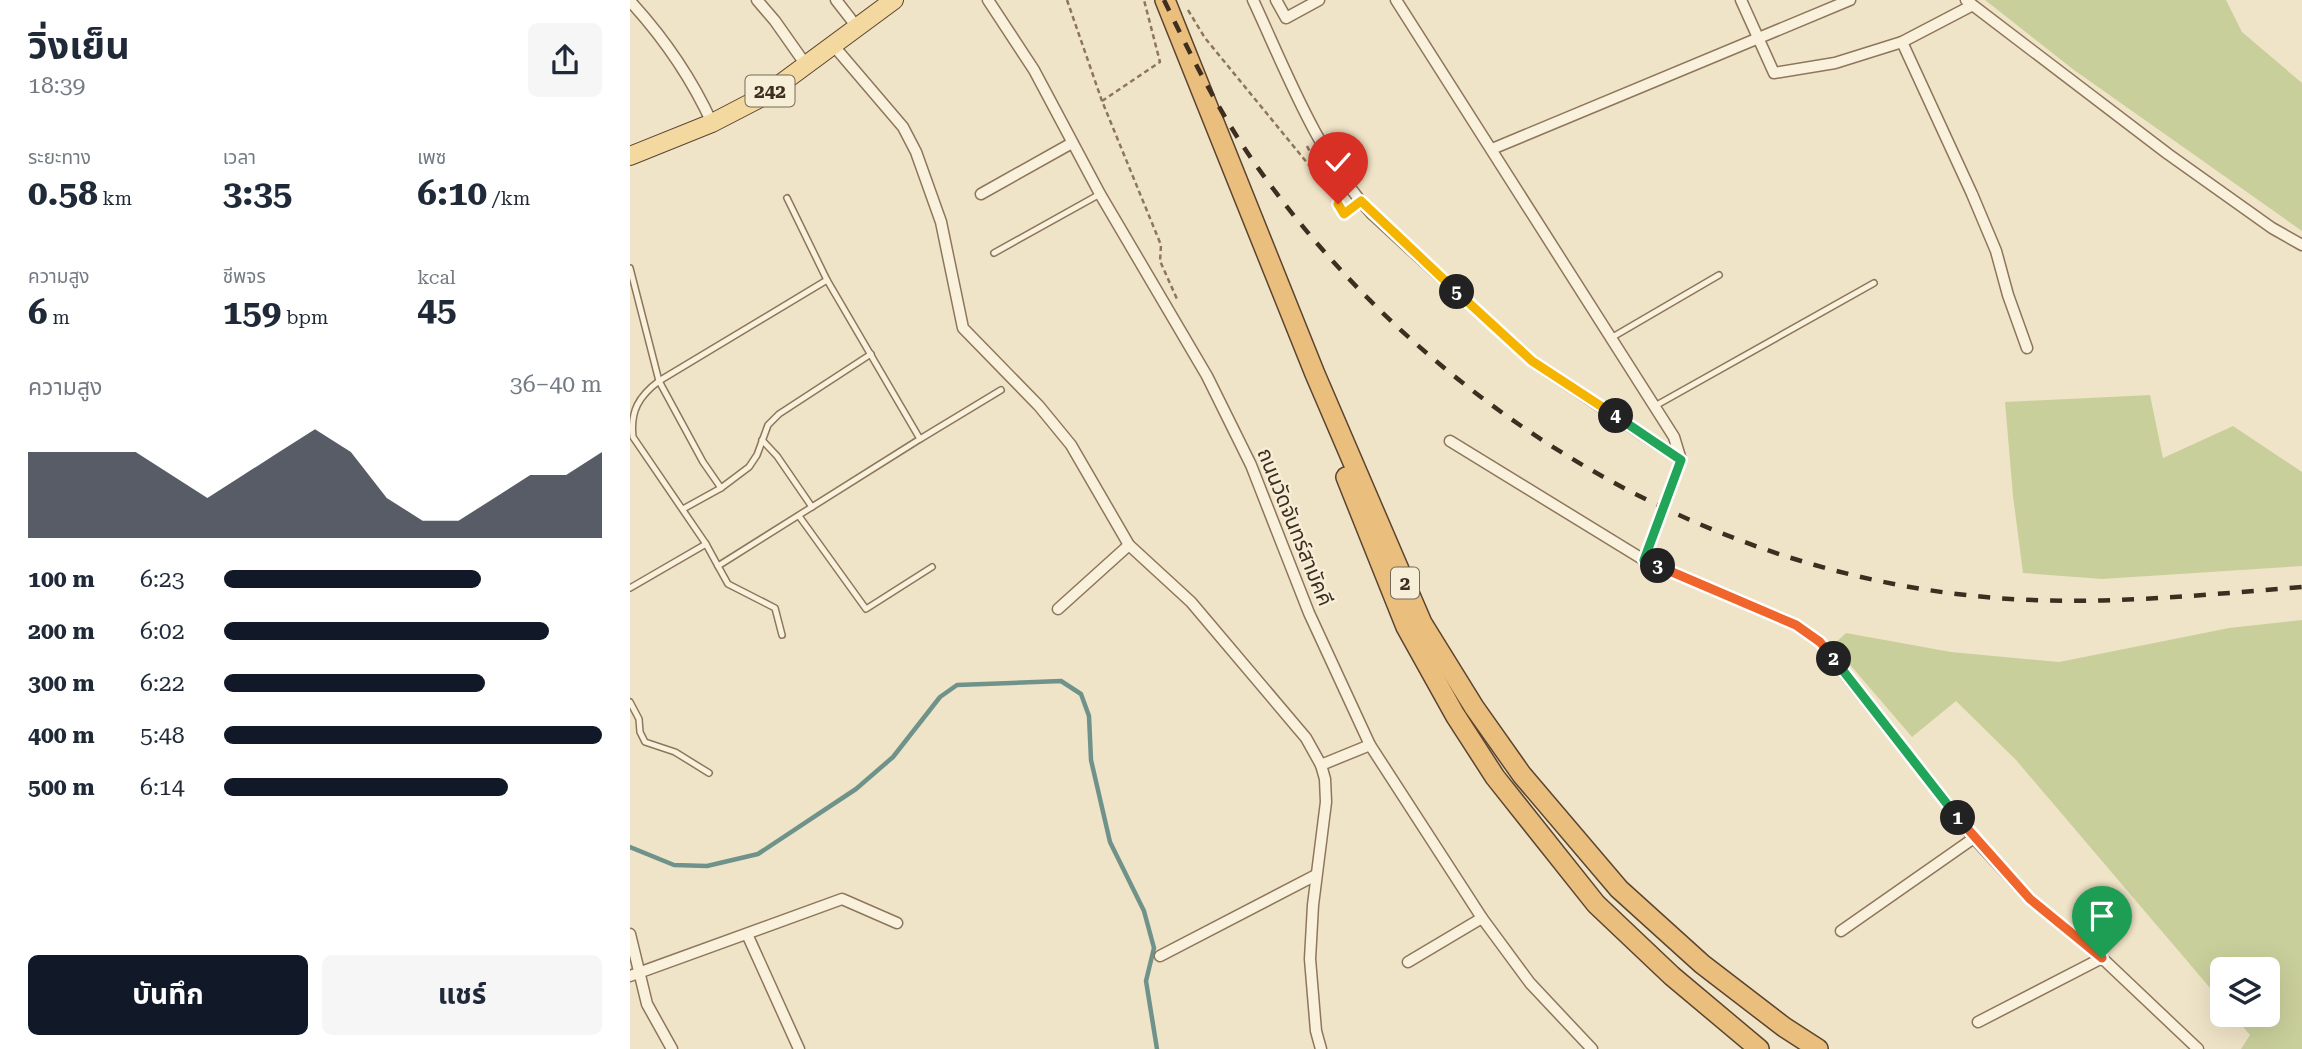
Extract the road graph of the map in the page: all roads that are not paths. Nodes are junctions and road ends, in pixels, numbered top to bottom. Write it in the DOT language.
graph roads {
  1 [pos="757,0"];
  2 [pos="836,0"];
  3 [pos="894,0"];
  4 [pos="988,0"];
  5 [pos="1156,0"];
  6 [pos="1165,0"];
  7 [pos="1253,0"];
  8 [pos="1276,0"];
  9 [pos="1319,0"];
  10 [pos="1396,0"];
  11 [pos="1741,0"];
  12 [pos="1850,0"];
  13 [pos="630,1"];
  14 [pos="1968,3"];
  15 [pos="857,27"];
  16 [pos="1758,38"];
  17 [pos="1902,42"];
  18 [pos="833,45"];
  19 [pos="806,65"];
  20 [pos="712,123"];
  21 [pos="1072,143"];
  22 [pos="1492,149"];
  23 [pos="630,156"];
  24 [pos="981,194"];
  25 [pos="1100,194"];
  26 [pos="787,198"];
  27 [pos="2302,245"];
  28 [pos="994,253"];
  29 [pos="630,268"];
  30 [pos="1719,275"];
  31 [pos="827,280"];
  32 [pos="1874,283"];
  33 [pos="1611,338"];
  34 [pos="2027,348"];
  35 [pos="871,354"];
  36 [pos="659,381"];
  37 [pos="1001,390"];
  38 [pos="1655,406"];
  39 [pos="920,439"];
  40 [pos="762,440"];
  41 [pos="1450,441"];
  42 [pos="1681,460"];
  43 [pos="721,488"];
  44 [pos="812,507"];
  45 [pos="683,509"];
  46 [pos="799,516"];
  47 [pos="706,544"];
  48 [pos="1129,545"];
  49 [pos="1644,560"];
  50 [pos="718,566"];
  51 [pos="932,567"];
  52 [pos="630,588"];
  53 [pos="1058,609"];
  54 [pos="782,635"];
  55 [pos="630,702"];
  56 [pos="1370,745"];
  57 [pos="1321,765"];
  58 [pos="709,773"];
  59 [pos="1974,838"];
  60 [pos="1316,875"];
  61 [pos="1482,918"];
  62 [pos="897,923"];
  63 [pos="1841,931"];
  64 [pos="630,934"];
  65 [pos="747,934"];
  66 [pos="1160,956"];
  67 [pos="2102,958"];
  68 [pos="1408,962"];
  69 [pos="635,974"];
  70 [pos="1978,1022"];
  71 [pos="672,1049"];
  72 [pos="799,1049"];
  73 [pos="1321,1049"];
  74 [pos="1592,1049"];
  75 [pos="1759,1049"];
  76 [pos="1818,1049"];
  77 [pos="2198,1049"];
  1 -- 19 [label="street"];
  2 -- 15 [label="street"];
  3 -- 15 [label="main road, 242"];
  4 -- 21 [label="street, ถนนวัดจันทร์สามัคคี"];
  5 -- 75 [label="highway, 2"];
  6 -- 76 [label="highway, 2"];
  7 -- 42 [label="street"];
  8 -- 9 [label="street"];
  10 -- 22 [label="street"];
  11 -- 16 [label="street"];
  12 -- 16 [label="street"];
  13 -- 20 [label="street"];
  14 -- 17 [label="street"];
  14 -- 27 [label="street"];
  15 -- 18 [label="main road, 242"];
  16 -- 17 [label="street"];
  16 -- 22 [label="street"];
  17 -- 34 [label="street"];
  18 -- 19 [label="main road, 242"];
  18 -- 48 [label="street"];
  19 -- 20 [label="main road, 242"];
  20 -- 23 [label="main road, 242"];
  21 -- 24 [label="street"];
  21 -- 25 [label="street, ถนนวัดจันทร์สามัคคี"];
  22 -- 33 [label="street"];
  25 -- 28 [label="lane"];
  25 -- 56 [label="street, ถนนวัดจันทร์สามัคคี"];
  26 -- 31 [label="lane"];
  29 -- 36 [label="lane"];
  30 -- 33 [label="lane"];
  31 -- 35 [label="lane"];
  31 -- 36 [label="lane"];
  32 -- 38 [label="lane"];
  33 -- 38 [label="street"];
  35 -- 39 [label="lane"];
  35 -- 40 [label="lane"];
  36 -- 43 [label="lane"];
  36 -- 45 [label="lane"];
  37 -- 39 [label="lane"];
  38 -- 42 [label="street"];
  39 -- 44 [label="lane"];
  40 -- 43 [label="lane"];
  40 -- 44 [label="lane"];
  41 -- 49 [label="street"];
  42 -- 49 [label="street"];
  43 -- 45 [label="lane"];
  44 -- 46 [label="lane"];
  45 -- 47 [label="lane"];
  46 -- 50 [label="lane"];
  46 -- 51 [label="lane"];
  47 -- 50 [label="lane"];
  47 -- 52 [label="lane"];
  48 -- 53 [label="street"];
  48 -- 57 [label="street"];
  49 -- 59 [label="street"];
  50 -- 54 [label="lane"];
  55 -- 58 [label="lane"];
  56 -- 57 [label="street"];
  56 -- 61 [label="street, ถนนวัดจันทร์สามัคคี"];
  57 -- 60 [label="street"];
  59 -- 63 [label="street"];
  59 -- 67 [label="street"];
  60 -- 66 [label="street"];
  60 -- 73 [label="street"];
  61 -- 68 [label="street"];
  61 -- 74 [label="street, ถนนวัดจันทร์สามัคคี"];
  62 -- 65 [label="street"];
  64 -- 69 [label="street"];
  65 -- 69 [label="street"];
  65 -- 72 [label="street"];
  67 -- 70 [label="street"];
  67 -- 77 [label="street"];
  69 -- 71 [label="street"];
}
